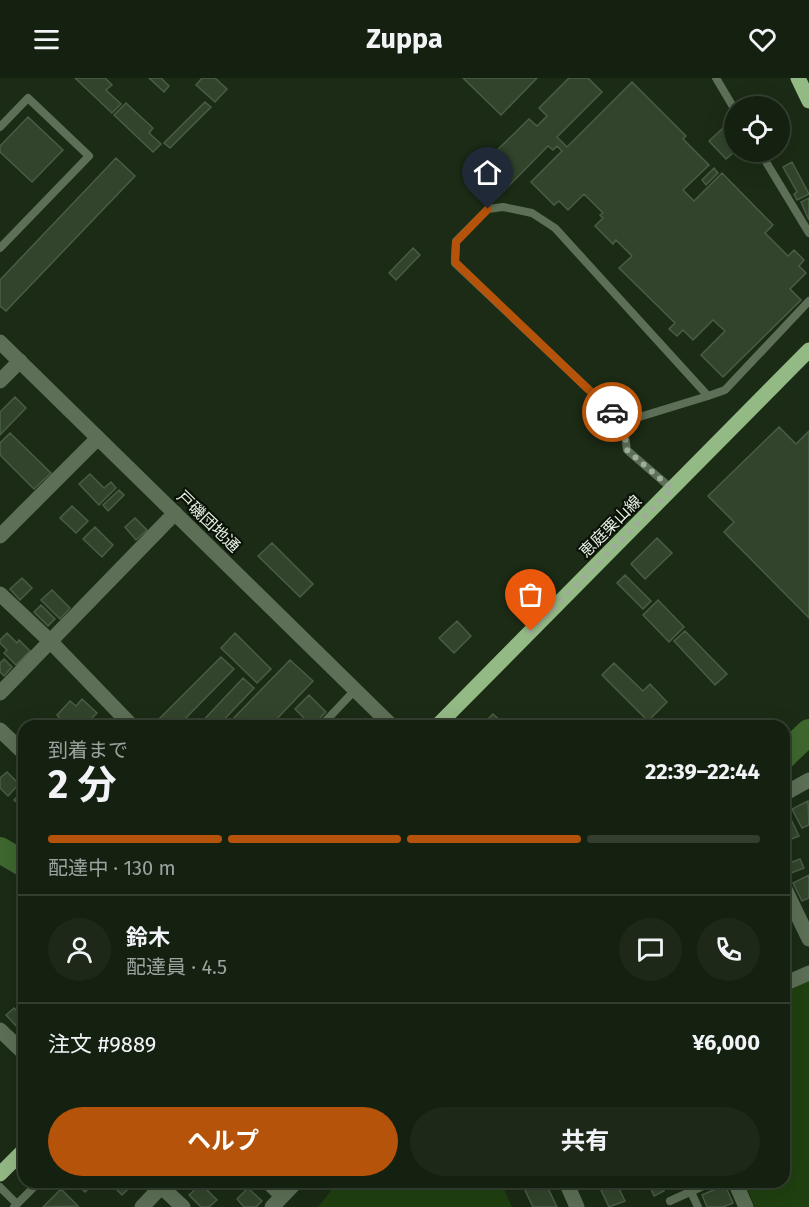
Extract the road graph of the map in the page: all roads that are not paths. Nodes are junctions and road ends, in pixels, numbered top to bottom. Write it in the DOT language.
graph roads {
  1 [pos="716,78"];
  2 [pos="798,78"];
  3 [pos="727,96"];
  4 [pos="809,101"];
  5 [pos="0,127"];
  6 [pos="766,162"];
  7 [pos="809,233"];
  8 [pos="0,248"];
  9 [pos="809,301"];
  10 [pos="0,342"];
  11 [pos="809,350"];
  12 [pos="20,361"];
  13 [pos="0,381"];
  14 [pos="708,396"];
  15 [pos="623,423"];
  16 [pos="98,438"];
  17 [pos="672,489"];
  18 [pos="175,513"];
  19 [pos="0,536"];
  20 [pos="0,594"];
  21 [pos="50,641"];
  22 [pos="355,690"];
  23 [pos="0,693"];
  24 [pos="126,720"];
  25 [pos="327,720"];
  26 [pos="386,720"];
  27 [pos="443,720"];
  28 [pos="0,730"];
  29 [pos="18,747"];
  30 [pos="809,780"];
  31 [pos="790,791"];
  32 [pos="790,899"];
  33 [pos="809,939"];
  34 [pos="809,973"];
  35 [pos="790,981"];
  36 [pos="0,1030"];
  37 [pos="18,1047"];
  38 [pos="18,1161"];
  39 [pos="0,1174"];
  40 [pos="0,1187"];
  41 [pos="33,1188"];
  42 [pos="157,1188"];
  43 [pos="162,1188"];
  44 [pos="271,1188"];
  45 [pos="290,1188"];
  46 [pos="569,1188"];
  47 [pos="699,1188"];
  48 [pos="737,1188"];
  49 [pos="691,1192"];
  50 [pos="670,1201"];
  51 [pos="277,1202"];
  52 [pos="15,1206"];
  53 [pos="743,1206"];
  54 [pos="142,1207"];
  55 [pos="183,1207"];
  56 [pos="577,1207"];
  57 [pos="698,1207"];
  1 -- 3 [label="lane"];
  2 -- 4 [label="main road"];
  5 -- 8 [label="lane"];
  6 -- 7 [label="lane"];
  9 -- 14 [label="lane"];
  10 -- 12 [label="street, 戸磯団地通"];
  11 -- 17 [label="main road, 恵庭栗山線"];
  12 -- 13 [label="street"];
  12 -- 16 [label="street, 戸磯団地通"];
  14 -- 15 [label="lane"];
  14 -- 15 [label="lane"];
  15 -- 17 [label="lane"];
  16 -- 18 [label="street, 戸磯団地通"];
  16 -- 19 [label="street"];
  17 -- 27 [label="main road, 恵庭栗山線"];
  18 -- 21 [label="street"];
  18 -- 22 [label="street, 戸磯団地通"];
  20 -- 21 [label="street"];
  21 -- 23 [label="street"];
  21 -- 24 [label="street"];
  22 -- 25 [label="lane"];
  22 -- 26 [label="street, 戸磯団地通"];
  28 -- 29 [label="street"];
  30 -- 31 [label="street"];
  32 -- 33 [label="street"];
  34 -- 35 [label="street"];
  36 -- 37 [label="street"];
  38 -- 39 [label="main road"];
  40 -- 52 [label="lane"];
  41 -- 52 [label="lane"];
  42 -- 54 [label="street"];
  43 -- 55 [label="street"];
  44 -- 51 [label="street"];
  45 -- 51 [label="street"];
  46 -- 56 [label="street"];
  47 -- 49 [label="lane"];
  48 -- 53 [label="street"];
  49 -- 50 [label="lane"];
  49 -- 57 [label="lane"];
}
